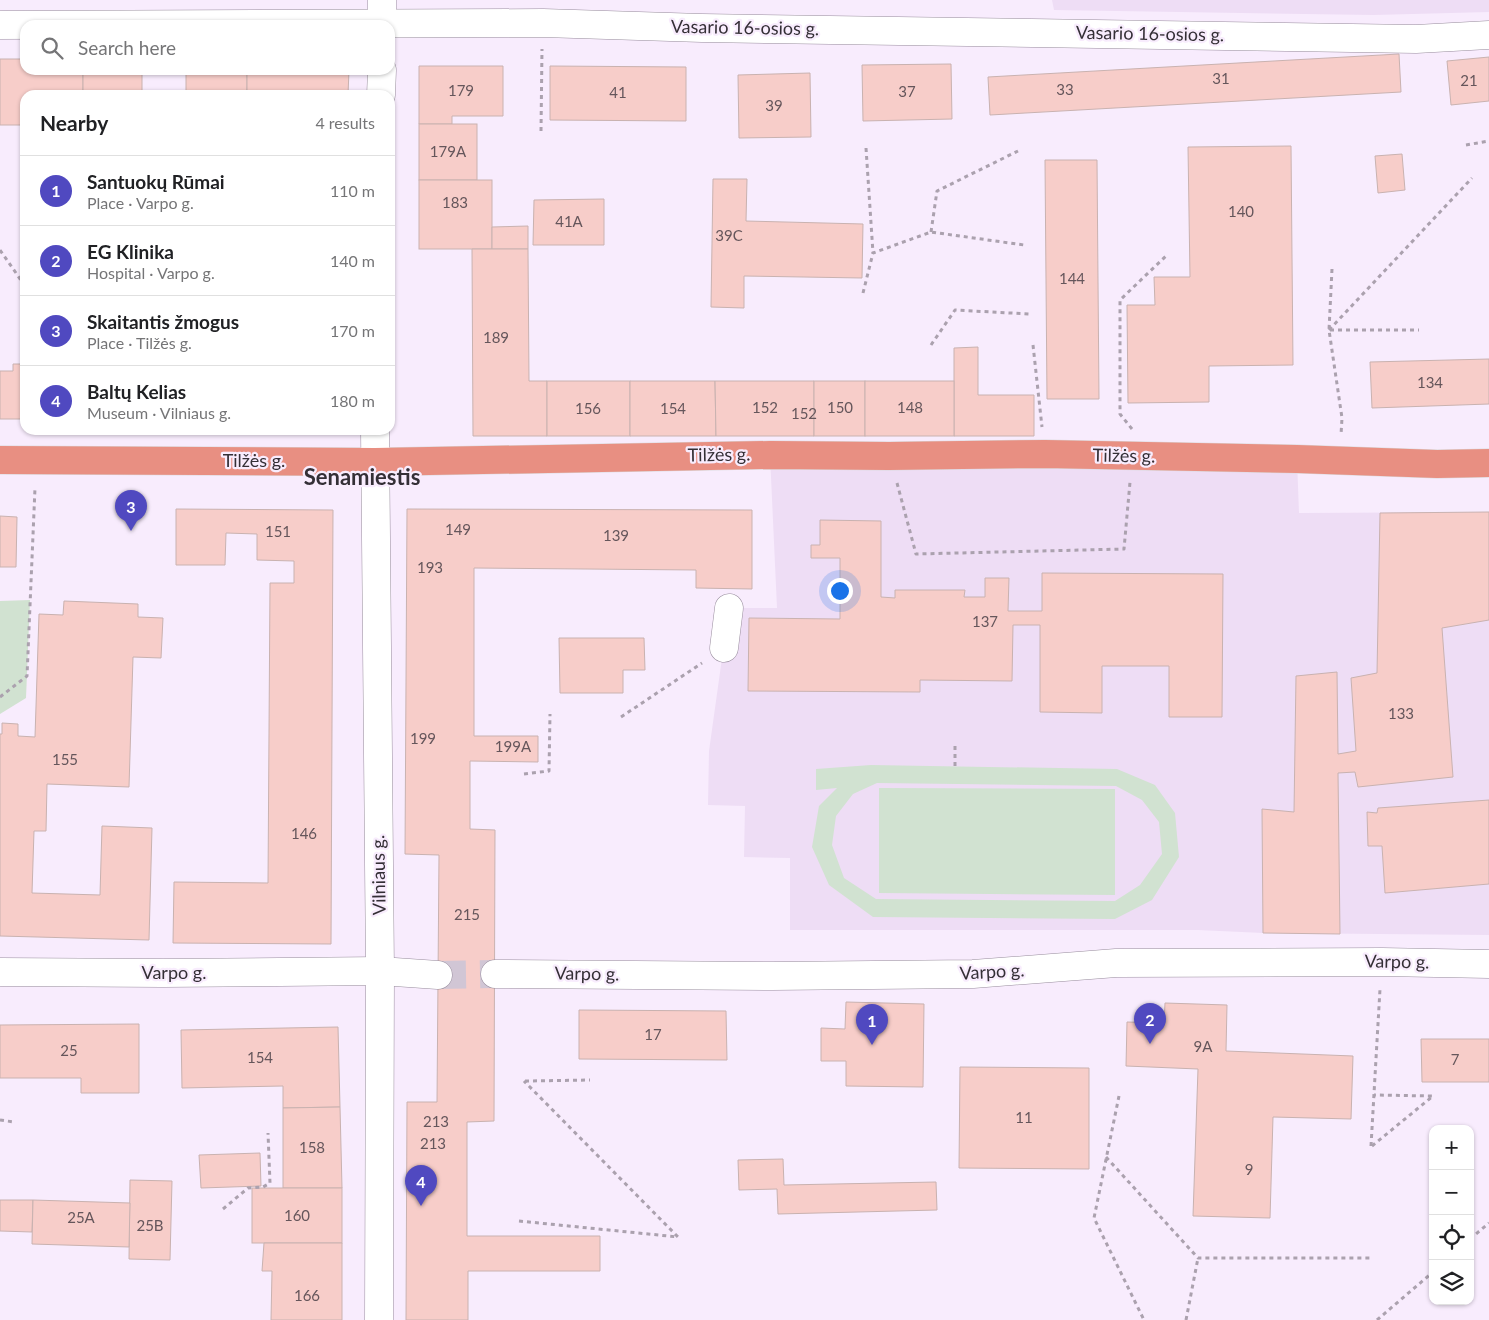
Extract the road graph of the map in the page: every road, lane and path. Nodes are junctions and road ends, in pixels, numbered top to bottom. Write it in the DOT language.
graph roads {
  1 [pos="382,0"];
  2 [pos="382,20"];
  3 [pos="543,23"];
  4 [pos="0,25"];
  5 [pos="20,25"];
  6 [pos="395,25"];
  7 [pos="1489,35"];
  8 [pos="382,75"];
  9 [pos="381,90"];
  10 [pos="541,131"];
  11 [pos="1489,141"];
  12 [pos="1466,145"];
  13 [pos="866,148"];
  14 [pos="1018,151"];
  15 [pos="1472,178"];
  16 [pos="931,232"];
  17 [pos="1024,245"];
  18 [pos="0,250"];
  19 [pos="873,253"];
  20 [pos="1168,254"];
  21 [pos="1332,269"];
  22 [pos="20,279"];
  23 [pos="863,292"];
  24 [pos="1029,314"];
  25 [pos="1329,330"];
  26 [pos="1419,330"];
  27 [pos="930,345"];
  28 [pos="1033,345"];
  29 [pos="1342,418"];
  30 [pos="1132,429"];
  31 [pos="375,435"];
  32 [pos="1045,454"];
  33 [pos="889,456"];
  34 [pos="1131,456"];
  35 [pos="0,460"];
  36 [pos="36,460"];
  37 [pos="375,462"];
  38 [pos="1489,463"];
  39 [pos="1437,464"];
  40 [pos="1489,478"];
  41 [pos="729,608"];
  42 [pos="724,648"];
  43 [pos="0,697"];
  44 [pos="550,714"];
  45 [pos="622,717"];
  46 [pos="955,743"];
  47 [pos="955,766"];
  48 [pos="524,774"];
  49 [pos="1382,962"];
  50 [pos="1489,964"];
  51 [pos="380,971"];
  52 [pos="0,972"];
  53 [pos="495,974"];
  54 [pos="438,975"];
  55 [pos="590,1080"];
  56 [pos="1374,1095"];
  57 [pos="1119,1096"];
  58 [pos="0,1120"];
  59 [pos="14,1122"];
  60 [pos="268,1133"];
  61 [pos="1106,1157"];
  62 [pos="223,1209"];
  63 [pos="520,1221"];
  64 [pos="1489,1223"];
  65 [pos="1474,1236"];
  66 [pos="1198,1258"];
  67 [pos="1370,1258"];
  68 [pos="1429,1275"];
  69 [pos="379,1320"];
  70 [pos="1144,1320"];
  71 [pos="1186,1320"];
  72 [pos="1376,1320"];
  1 -- 2 [label="street"];
  3 -- 6 [label="street, Vasario 16-osios g."];
  3 -- 7 [label="street, Vasario 16-osios g."];
  3 -- 10 [label="path"];
  4 -- 5 [label="street, Vasario 16-osios g."];
  8 -- 9 [label="street"];
  11 -- 12 [label="path"];
  13 -- 19 [label="path"];
  14 -- 16 [label="path"];
  15 -- 25 [label="path"];
  16 -- 17 [label="path"];
  16 -- 19 [label="path"];
  18 -- 22 [label="path"];
  19 -- 23 [label="path"];
  20 -- 30 [label="path"];
  21 -- 25 [label="path"];
  24 -- 27 [label="path"];
  25 -- 26 [label="path"];
  25 -- 29 [label="path"];
  28 -- 32 [label="path"];
  31 -- 37 [label="street, Vilniaus g."];
  32 -- 33 [label="highway, Tilžės g."];
  32 -- 34 [label="highway, Tilžės g."];
  33 -- 34 [label="path"];
  33 -- 37 [label="highway, Tilžės g."];
  34 -- 39 [label="highway, Tilžės g."];
  35 -- 36 [label="highway, Tilžės g."];
  36 -- 37 [label="highway, Tilžės g."];
  36 -- 43 [label="path"];
  37 -- 51 [label="street, Vilniaus g."];
  38 -- 39 [label="highway, Tilžės g."];
  39 -- 40 [label="highway, Tilžės g."];
  41 -- 42 [label="street"];
  42 -- 45 [label="path"];
  44 -- 48 [label="path"];
  46 -- 47 [label="path"];
  49 -- 50 [label="street, Varpo g."];
  49 -- 53 [label="street, Varpo g."];
  49 -- 56 [label="path"];
  51 -- 52 [label="street, Varpo g."];
  51 -- 54 [label="street, Varpo g."];
  51 -- 69 [label="street, Vilniaus g."];
  55 -- 63 [label="path"];
  56 -- 56 [label="path"];
  57 -- 61 [label="path"];
  58 -- 59 [label="path"];
  60 -- 62 [label="path"];
  61 -- 66 [label="path"];
  61 -- 70 [label="path"];
  64 -- 65 [label="path"];
  66 -- 67 [label="path"];
  66 -- 71 [label="path"];
  68 -- 72 [label="path"];
}
